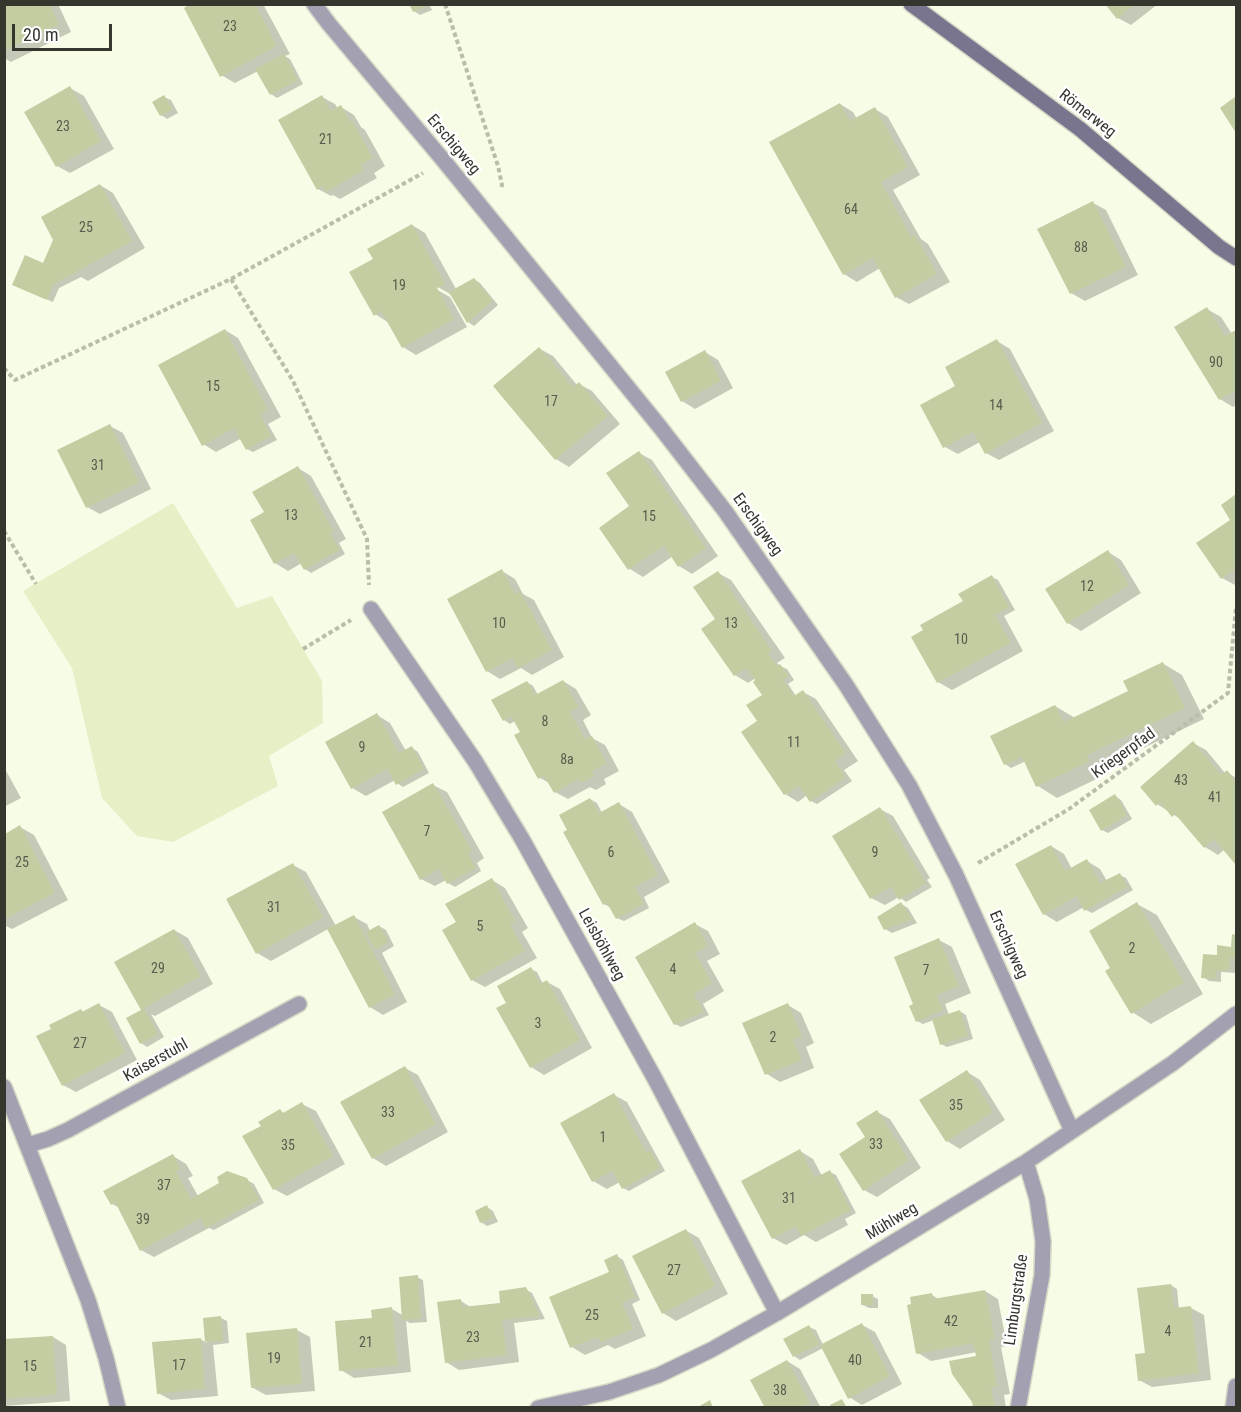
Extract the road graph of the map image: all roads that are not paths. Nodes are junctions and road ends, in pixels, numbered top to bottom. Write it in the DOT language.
graph roads {
  1 [pos="314,4"];
  2 [pos="911,4"];
  3 [pos="1236,258"];
  4 [pos="371,609"];
  5 [pos="299,1004"];
  6 [pos="1236,1014"];
  7 [pos="4,1087"];
  8 [pos="10,1118"];
  9 [pos="1072,1131"];
  10 [pos="28,1145"];
  11 [pos="1026,1162"];
  12 [pos="777,1313"];
  13 [pos="1236,1386"];
  14 [pos="118,1407"];
  15 [pos="538,1407"];
  16 [pos="1018,1407"];
  17 [pos="1233,1407"];
  1 -- 9 [label="street, Erschigweg"];
  2 -- 3 [label="street, Römerweg"];
  4 -- 12 [label="street, Leisböhlweg"];
  5 -- 10 [label="street, Kaiserstuhl"];
  6 -- 9 [label="street, Mühlweg"];
  7 -- 8 [label="street"];
  8 -- 10 [label="street"];
  9 -- 11 [label="street, Mühlweg"];
  10 -- 14 [label="street"];
  11 -- 12 [label="street, Mühlweg"];
  11 -- 16 [label="street, Limburgstraße"];
  12 -- 15 [label="street, Mühlweg"];
  13 -- 17 [label="street"];
}
